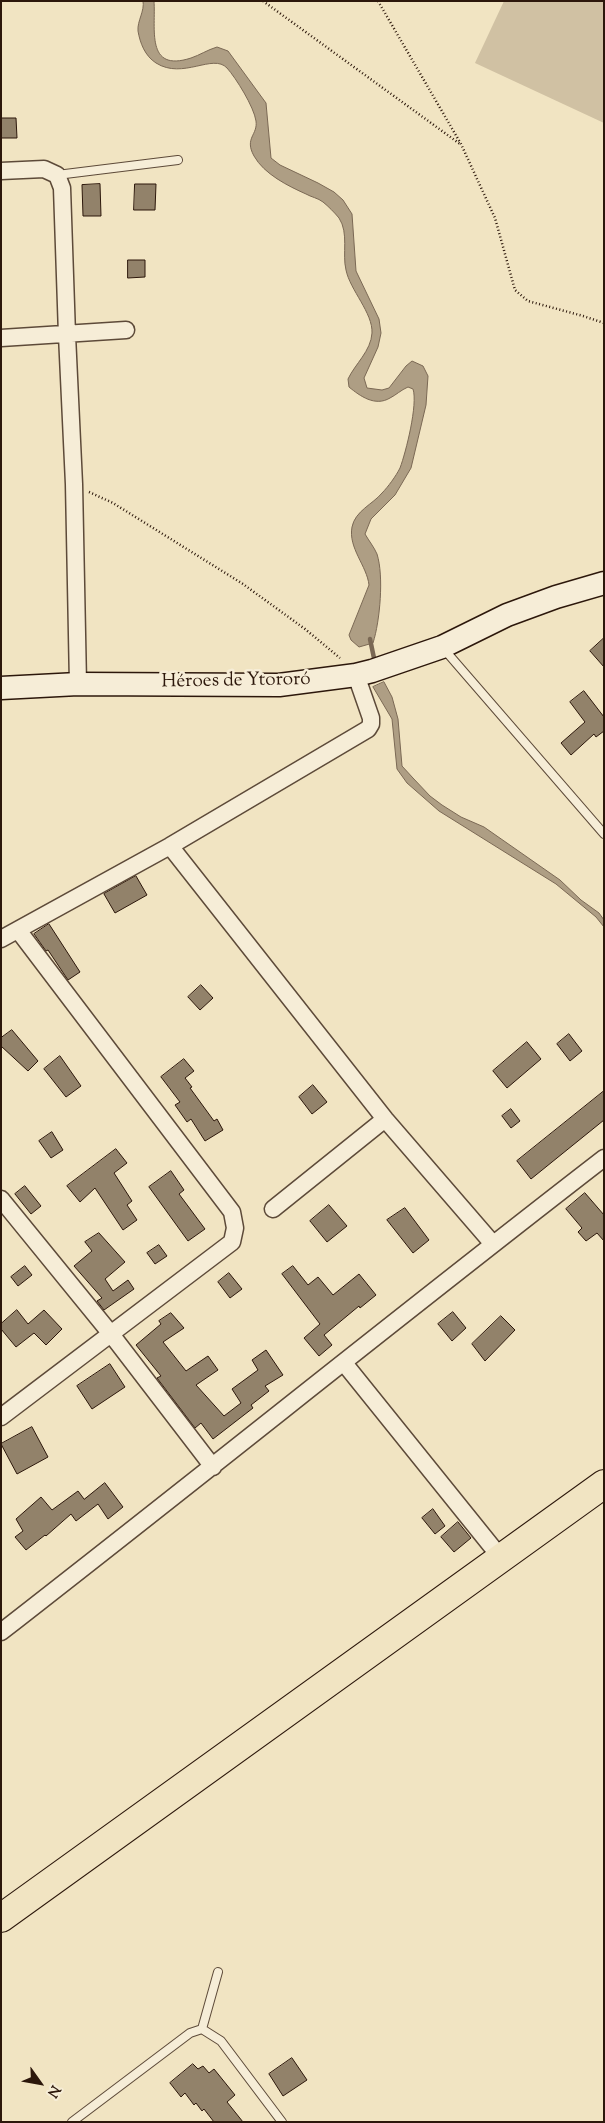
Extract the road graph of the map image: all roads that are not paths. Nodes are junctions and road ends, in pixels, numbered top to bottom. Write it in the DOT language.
graph roads {
  1 [pos="178,160"];
  2 [pos="1,171"];
  3 [pos="57,175"];
  4 [pos="126,330"];
  5 [pos="67,335"];
  6 [pos="1,338"];
  7 [pos="604,583"];
  8 [pos="442,647"];
  9 [pos="364,673"];
  10 [pos="78,684"];
  11 [pos="1,688"];
  12 [pos="604,834"];
  13 [pos="170,846"];
  14 [pos="18,930"];
  15 [pos="1,939"];
  16 [pos="385,1119"];
  17 [pos="604,1158"];
  18 [pos="2,1201"];
  19 [pos="273,1209"];
  20 [pos="492,1244"];
  21 [pos="110,1334"];
  22 [pos="344,1363"];
  23 [pos="1,1417"];
  24 [pos="213,1467"];
  25 [pos="604,1484"];
  26 [pos="500,1558"];
  27 [pos="1,1632"];
  28 [pos="1,1918"];
  29 [pos="218,1972"];
  30 [pos="202,2029"];
  31 [pos="72,2122"];
  32 [pos="282,2122"];
  1 -- 3 [label="lane"];
  2 -- 3 [label="street"];
  3 -- 5 [label="street"];
  4 -- 5 [label="street"];
  5 -- 6 [label="street"];
  5 -- 10 [label="street"];
  7 -- 8 [label="main road, Héroes de Ytororó"];
  8 -- 9 [label="main road, Héroes de Ytororó"];
  8 -- 12 [label="lane"];
  9 -- 10 [label="main road, Héroes de Ytororó"];
  9 -- 13 [label="street"];
  10 -- 11 [label="main road, Héroes de Ytororó"];
  13 -- 14 [label="street"];
  13 -- 16 [label="street"];
  14 -- 15 [label="street"];
  14 -- 21 [label="street"];
  16 -- 19 [label="street"];
  16 -- 20 [label="street"];
  17 -- 20 [label="street"];
  18 -- 21 [label="street"];
  20 -- 22 [label="street"];
  21 -- 23 [label="street"];
  21 -- 24 [label="street"];
  22 -- 24 [label="street"];
  22 -- 26 [label="street"];
  24 -- 27 [label="street"];
  25 -- 26 [label="highway"];
  26 -- 28 [label="highway"];
  29 -- 30 [label="lane"];
  30 -- 31 [label="lane"];
  30 -- 32 [label="lane"];
}
